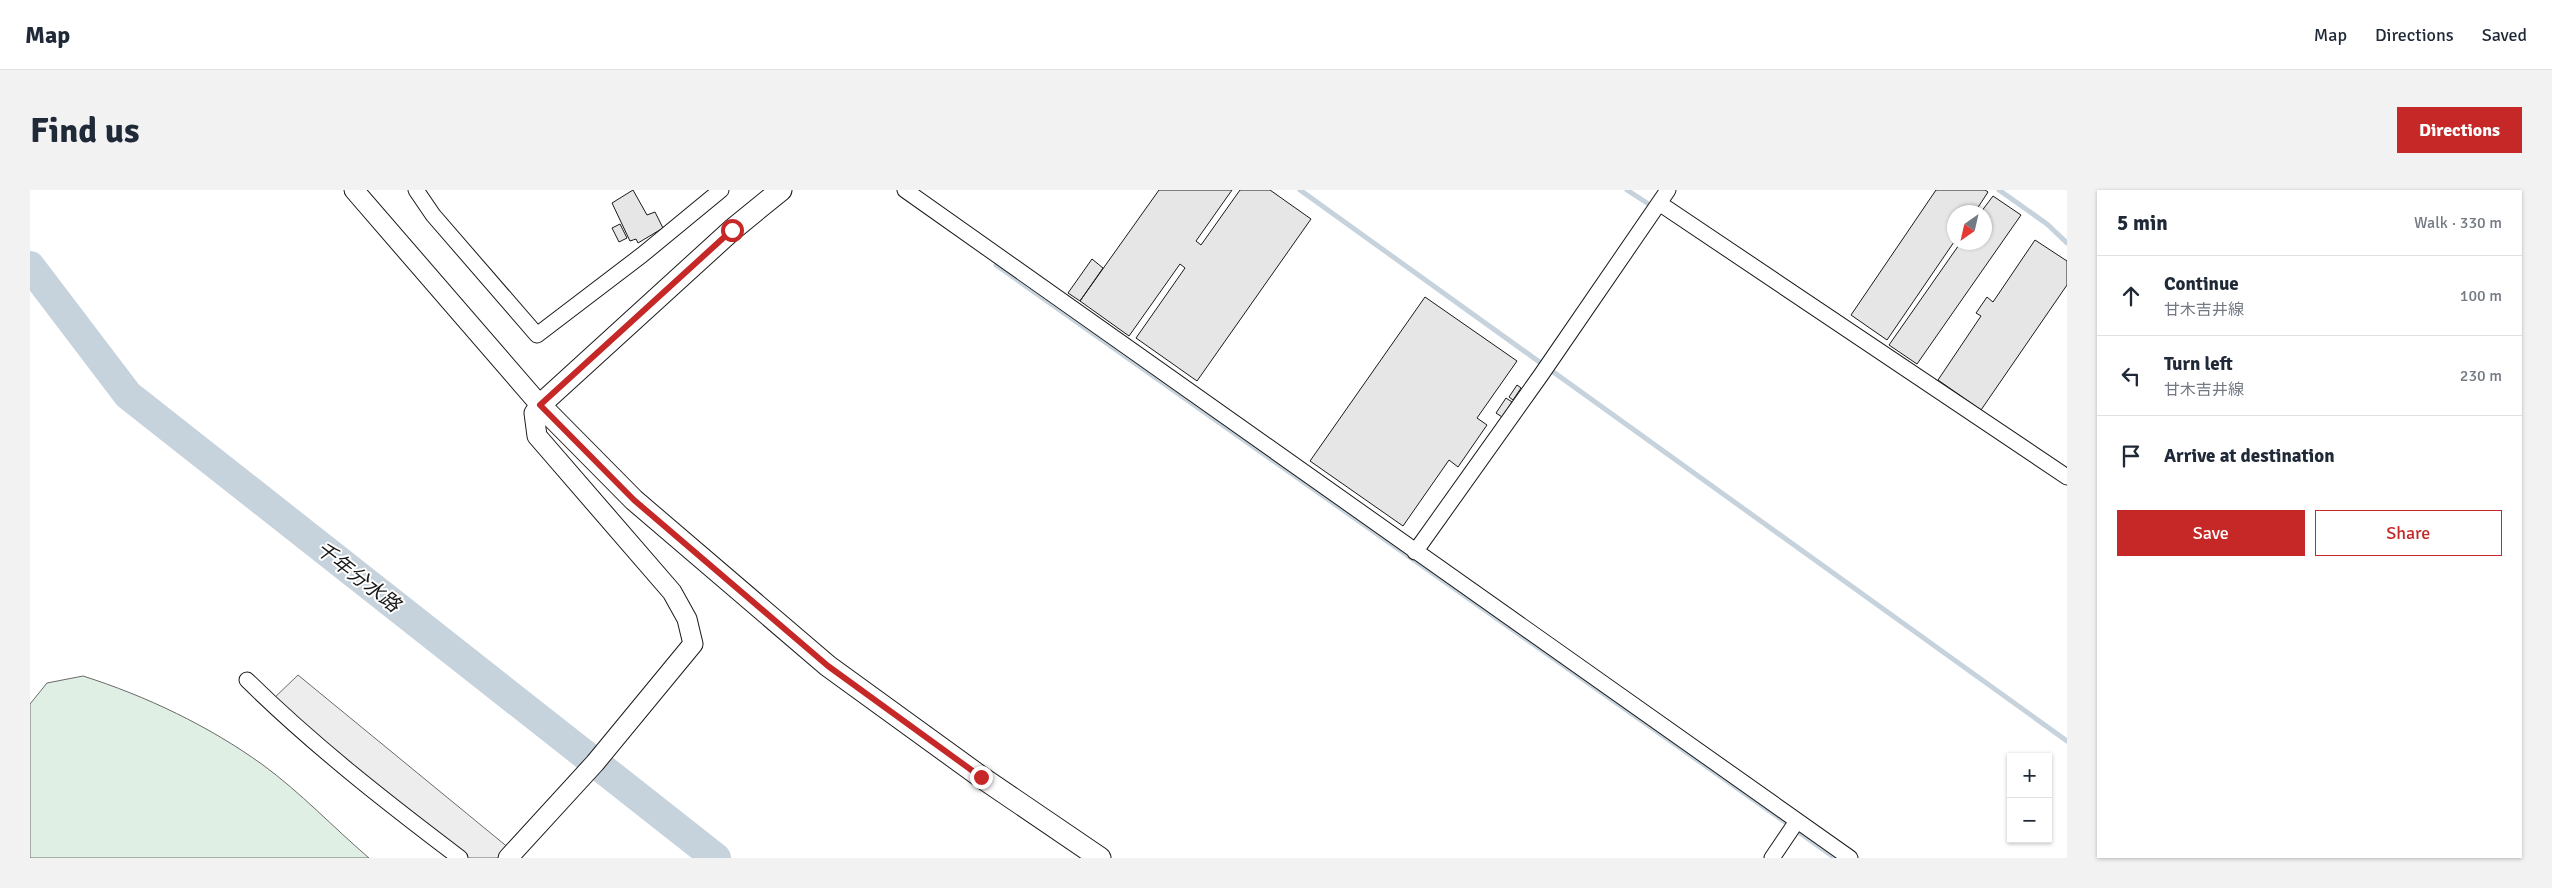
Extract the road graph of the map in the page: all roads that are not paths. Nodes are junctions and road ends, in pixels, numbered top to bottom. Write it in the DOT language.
graph roads {
  1 [pos="354,190"];
  2 [pos="416,190"];
  3 [pos="721,190"];
  4 [pos="781,190"];
  5 [pos="905,190"];
  6 [pos="1668,190"];
  7 [pos="1659,203"];
  8 [pos="540,405"];
  9 [pos="2067,477"];
  10 [pos="1415,552"];
  11 [pos="247,680"];
  12 [pos="1797,821"];
  13 [pos="460,858"];
  14 [pos="508,858"];
  15 [pos="1100,858"];
  16 [pos="1772,858"];
  17 [pos="1850,858"];
  1 -- 8 [label="street"];
  2 -- 3 [label="street"];
  4 -- 8 [label="main road"];
  5 -- 10 [label="street"];
  6 -- 7 [label="street"];
  7 -- 9 [label="street"];
  7 -- 10 [label="street"];
  8 -- 14 [label="street"];
  8 -- 15 [label="main road"];
  10 -- 12 [label="street"];
  11 -- 13 [label="street"];
  12 -- 16 [label="street"];
  12 -- 17 [label="street"];
}
